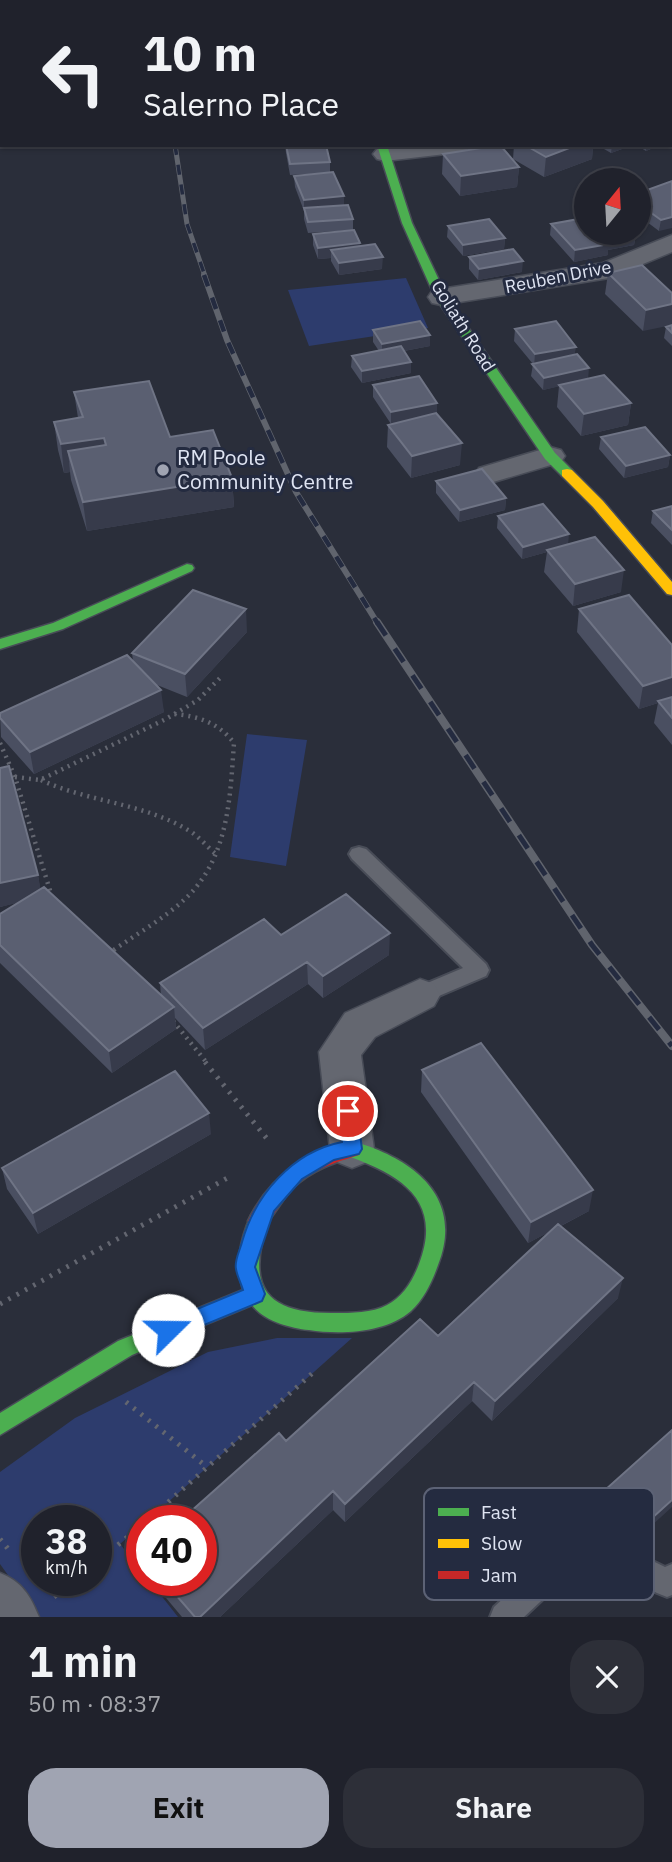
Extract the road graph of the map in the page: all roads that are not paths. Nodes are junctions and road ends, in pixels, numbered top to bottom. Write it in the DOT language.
graph roads {
  1 [pos="431,147"];
  2 [pos="384,150"];
  3 [pos="661,246"];
  4 [pos="672,269"];
  5 [pos="441,298"];
  6 [pos="550,456"];
  7 [pos="490,474"];
  8 [pos="187,568"];
  9 [pos="671,590"];
  10 [pos="0,644"];
  11 [pos="359,853"];
  12 [pos="420,995"];
  13 [pos="352,1149"];
  14 [pos="255,1294"];
  15 [pos="0,1425"];
  16 [pos="654,1576"];
  17 [pos="672,1578"];
  18 [pos="0,1599"];
  19 [pos="522,1600"];
  20 [pos="13,1617"];
  21 [pos="504,1617"];
  1 -- 2 [label="street"];
  2 -- 5 [label="street, Goliath Road"];
  3 -- 4 [label="street"];
  3 -- 5 [label="street, Reuben Drive"];
  5 -- 6 [label="street, Goliath Road"];
  6 -- 7 [label="street"];
  6 -- 9 [label="street, Goliath Road"];
  8 -- 10 [label="street"];
  11 -- 12 [label="lane"];
  12 -- 13 [label="street"];
  13 -- 14 [label="street"];
  13 -- 14 [label="street"];
  14 -- 15 [label="street"];
  16 -- 17 [label="lane"];
  18 -- 20 [label="street"];
  19 -- 21 [label="lane"];
}
